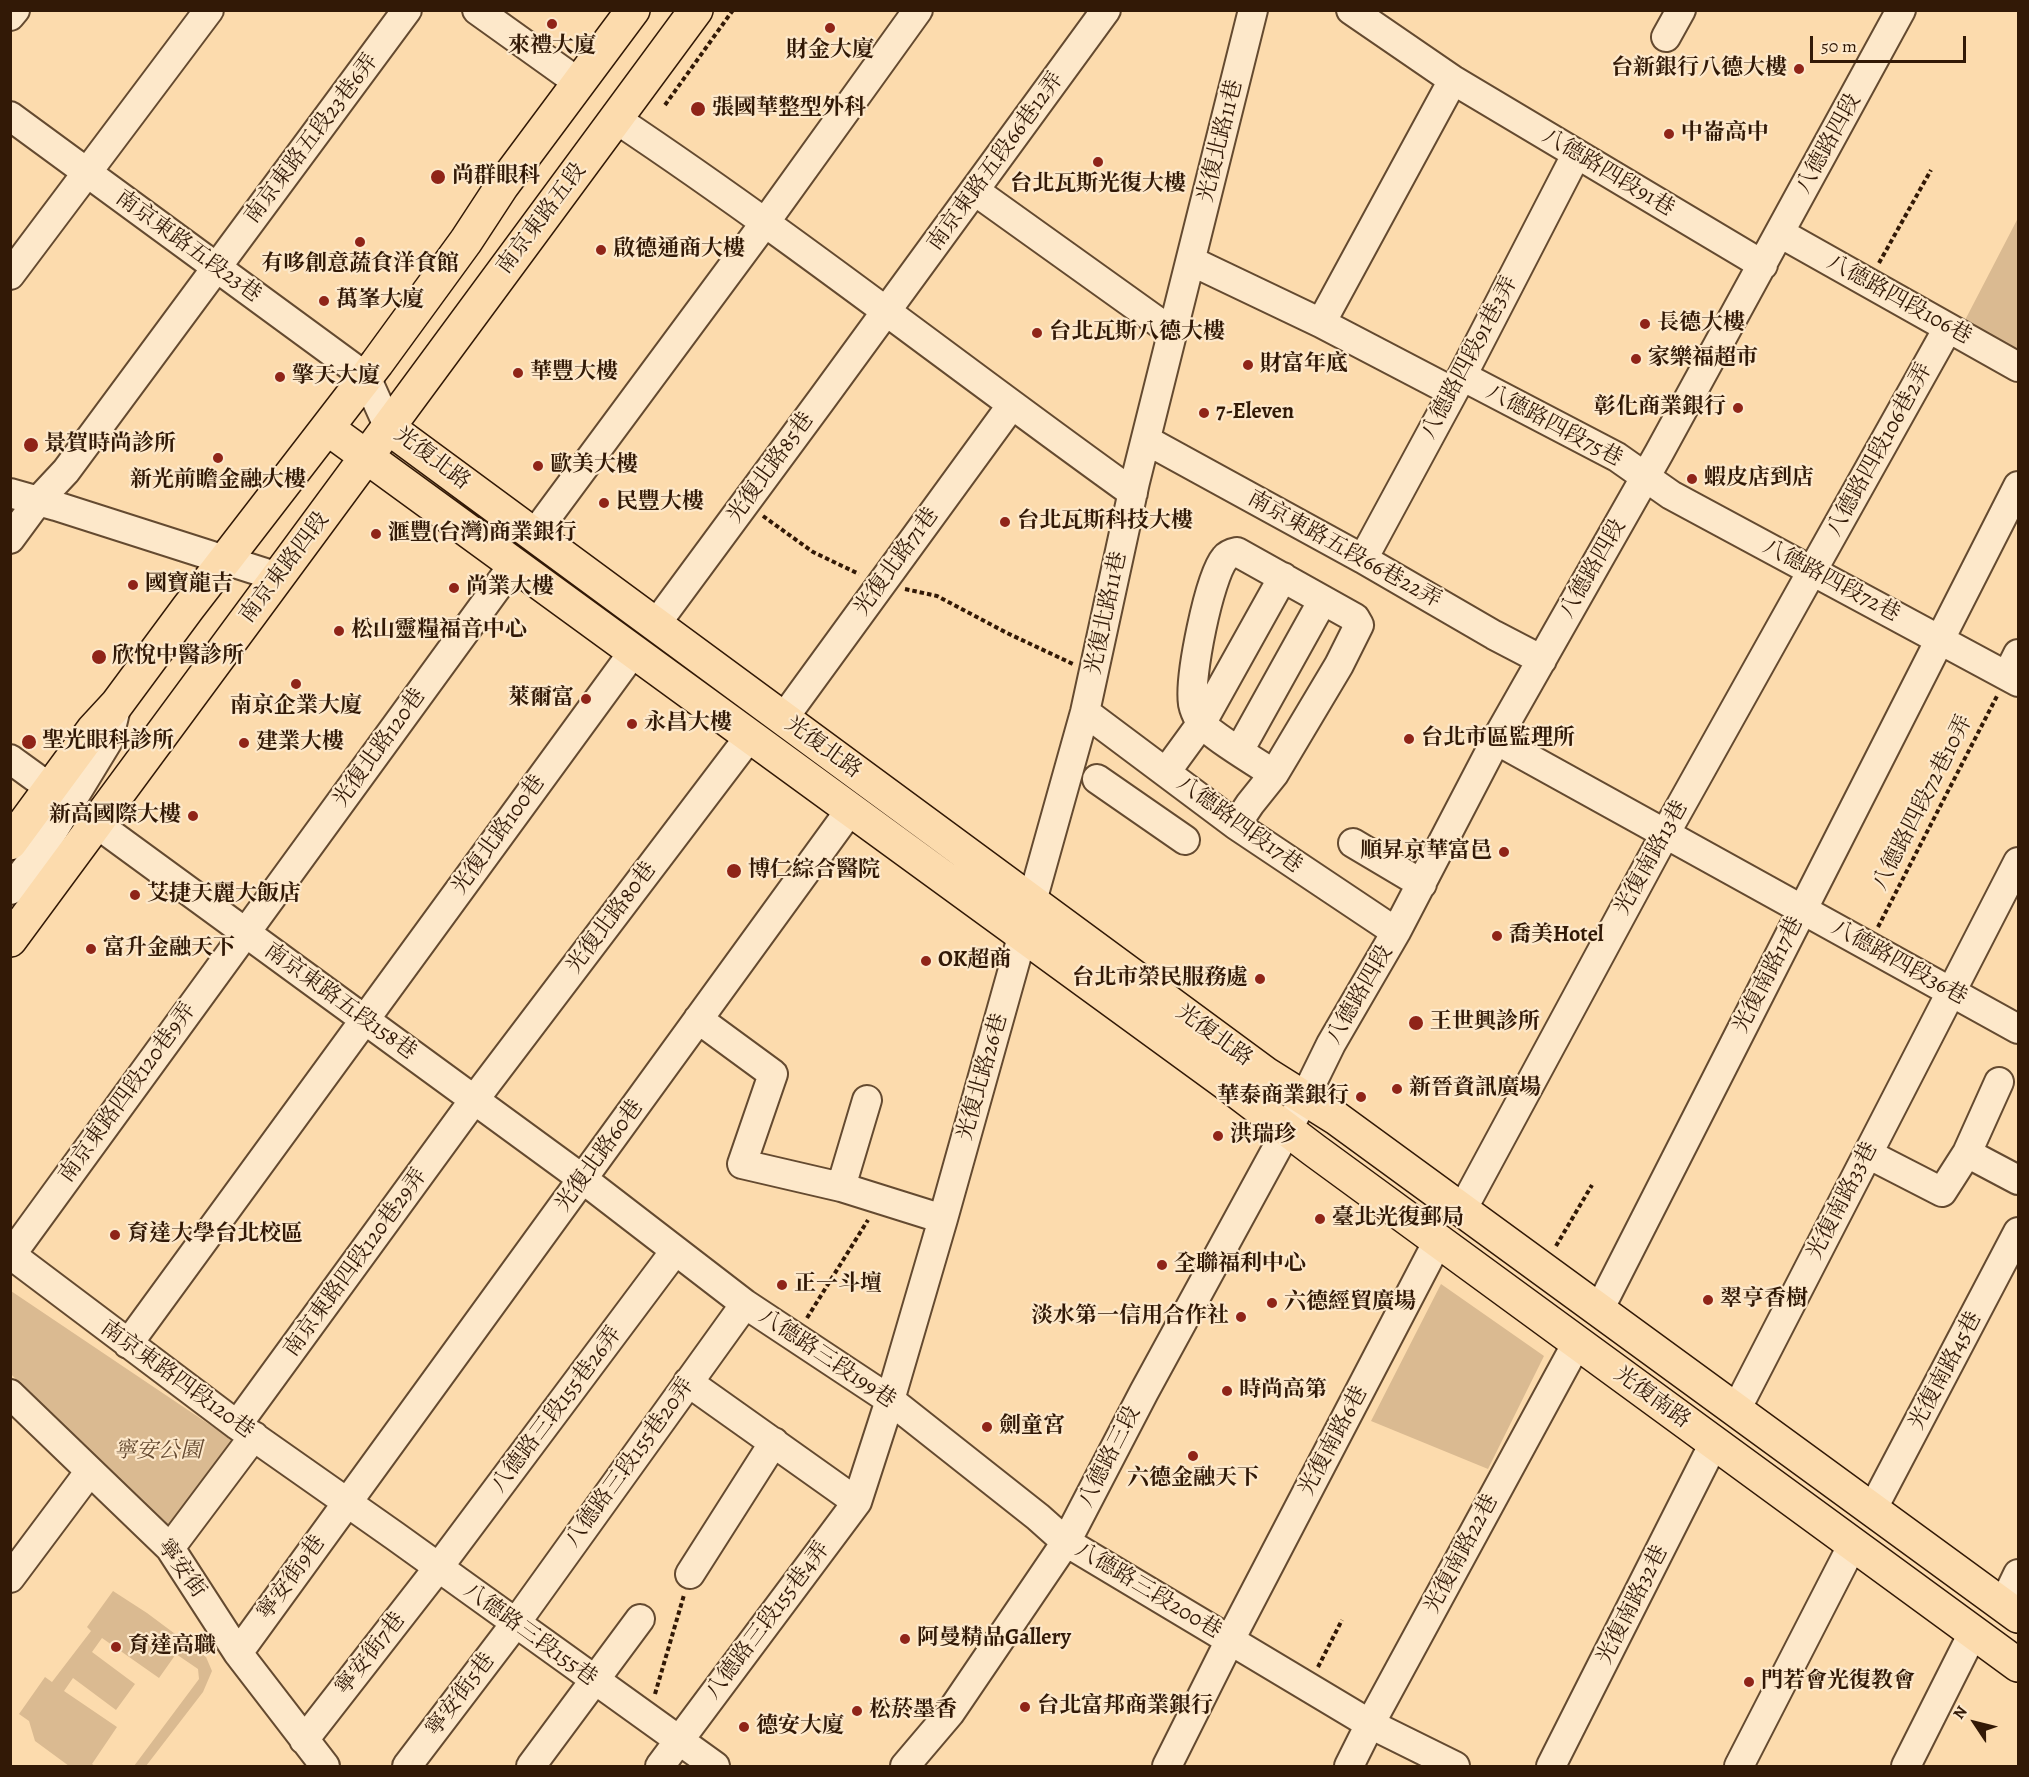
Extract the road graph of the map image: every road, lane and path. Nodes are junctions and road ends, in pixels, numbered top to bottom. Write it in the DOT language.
graph roads {
  1 [pos="15,10"];
  2 [pos="209,10"];
  3 [pos="407,10"];
  4 [pos="477,10"];
  5 [pos="633,10"];
  6 [pos="696,10"];
  7 [pos="733,10"];
  8 [pos="918,10"];
  9 [pos="1106,10"];
  10 [pos="1253,10"];
  11 [pos="1351,10"];
  12 [pos="1681,10"];
  13 [pos="1901,10"];
  14 [pos="10,16"];
  15 [pos="1666,37"];
  16 [pos="1453,80"];
  17 [pos="579,83"];
  18 [pos="665,105"];
  19 [pos="10,116"];
  20 [pos="616,119"];
  21 [pos="1576,155"];
  22 [pos="1931,170"];
  23 [pos="87,172"];
  24 [pos="975,191"];
  25 [pos="764,224"];
  26 [pos="1780,233"];
  27 [pos="1191,261"];
  28 [pos="1763,265"];
  29 [pos="216,267"];
  30 [pos="10,275"];
  31 [pos="1868,282"];
  32 [pos="885,312"];
  33 [pos="1321,323"];
  34 [pos="1948,328"];
  35 [pos="1172,333"];
  36 [pos="2019,367"];
  37 [pos="366,377"];
  38 [pos="1457,384"];
  39 [pos="1011,406"];
  40 [pos="327,428"];
  41 [pos="389,428"];
  42 [pos="1146,440"];
  43 [pos="368,457"];
  44 [pos="1645,478"];
  45 [pos="2019,486"];
  46 [pos="10,493"];
  47 [pos="1133,493"];
  48 [pos="38,501"];
  49 [pos="745,503"];
  50 [pos="533,536"];
  51 [pos="10,539"];
  52 [pos="226,560"];
  53 [pos="1363,560"];
  54 [pos="514,564"];
  55 [pos="1812,571"];
  56 [pos="278,577"];
  57 [pos="1283,577"];
  58 [pos="881,584"];
  59 [pos="1323,600"];
  60 [pos="656,624"];
  61 [pos="1940,640"];
  62 [pos="634,651"];
  63 [pos="1542,660"];
  64 [pos="2015,671"];
  65 [pos="1094,674"];
  66 [pos="117,704"];
  67 [pos="1085,712"];
  68 [pos="783,719"];
  69 [pos="1201,724"];
  70 [pos="750,736"];
  71 [pos="1496,740"];
  72 [pos="1239,751"];
  73 [pos="10,759"];
  74 [pos="1162,769"];
  75 [pos="1274,774"];
  76 [pos="1097,779"];
  77 [pos="50,788"];
  78 [pos="1132,802"];
  79 [pos="851,809"];
  80 [pos="97,825"];
  81 [pos="1236,825"];
  82 [pos="1665,834"];
  83 [pos="1185,840"];
  84 [pos="10,843"];
  85 [pos="1353,843"];
  86 [pos="2019,862"];
  87 [pos="1422,884"];
  88 [pos="10,890"];
  89 [pos="1031,902"];
  90 [pos="1802,909"];
  91 [pos="245,932"];
  92 [pos="1396,932"];
  93 [pos="1022,934"];
  94 [pos="10,940"];
  95 [pos="1868,946"];
  96 [pos="1951,992"];
  97 [pos="364,1019"];
  98 [pos="698,1019"];
  99 [pos="2015,1019"];
  100 [pos="1999,1082"];
  101 [pos="1305,1098"];
  102 [pos="474,1100"];
  103 [pos="867,1100"];
  104 [pos="1287,1129"];
  105 [pos="1868,1154"];
  106 [pos="1967,1154"];
  107 [pos="584,1180"];
  108 [pos="2019,1180"];
  109 [pos="1592,1185"];
  110 [pos="841,1187"];
  111 [pos="875,1198"];
  112 [pos="1462,1210"];
  113 [pos="944,1219"];
  114 [pos="2019,1232"];
  115 [pos="1438,1241"];
  116 [pos="675,1251"];
  117 [pos="1553,1252"];
  118 [pos="11,1255"];
  119 [pos="745,1304"];
  120 [pos="1599,1310"];
  121 [pos="796,1337"];
  122 [pos="1577,1342"];
  123 [pos="128,1344"];
  124 [pos="688,1382"];
  125 [pos="890,1400"];
  126 [pos="14,1408"];
  127 [pos="1736,1410"];
  128 [pos="246,1431"];
  129 [pos="774,1443"];
  130 [pos="1714,1443"];
  131 [pos="90,1472"];
  132 [pos="346,1502"];
  133 [pos="856,1502"];
  134 [pos="1872,1510"];
  135 [pos="1066,1542"];
  136 [pos="1852,1544"];
  137 [pos="170,1548"];
  138 [pos="438,1568"];
  139 [pos="690,1574"];
  140 [pos="2019,1574"];
  141 [pos="10,1578"];
  142 [pos="2011,1610"];
  143 [pos="640,1618"];
  144 [pos="1342,1620"];
  145 [pos="515,1624"];
  146 [pos="1973,1633"];
  147 [pos="1230,1641"];
  148 [pos="238,1653"];
  149 [pos="2019,1665"];
  150 [pos="595,1682"];
  151 [pos="1308,1687"];
  152 [pos="647,1719"];
  153 [pos="1370,1724"];
  154 [pos="304,1740"];
  155 [pos="679,1741"];
  156 [pos="325,1767"];
  157 [pos="407,1767"];
  158 [pos="531,1767"];
  159 [pos="660,1767"];
  160 [pos="715,1767"];
  161 [pos="905,1767"];
  162 [pos="1167,1767"];
  163 [pos="1349,1767"];
  164 [pos="1455,1767"];
  165 [pos="1551,1767"];
  166 [pos="1739,1767"];
  167 [pos="1906,1767"];
  1 -- 14 [label="street"];
  2 -- 23 [label="street"];
  3 -- 29 [label="street, 南京東路五段23巷6弄"];
  4 -- 17 [label="street"];
  5 -- 17 [label="main road"];
  6 -- 20 [label="main road, 南京東路五段"];
  7 -- 18 [label="path"];
  8 -- 25 [label="street"];
  9 -- 24 [label="street, 南京東路五段66巷12弄"];
  10 -- 27 [label="street, 光復北路11巷"];
  11 -- 16 [label="street, 八德路四段91巷"];
  12 -- 15 [label="street"];
  13 -- 26 [label="street, 八德路四段"];
  16 -- 21 [label="street, 八德路四段91巷"];
  16 -- 33 [label="street"];
  17 -- 37 [label="main road"];
  19 -- 23 [label="street, 南京東路五段23巷"];
  20 -- 25 [label="street"];
  20 -- 41 [label="main road, 南京東路五段"];
  21 -- 28 [label="street, 八德路四段91巷"];
  21 -- 38 [label="street, 八德路四段91巷3弄"];
  22 -- 31 [label="path"];
  23 -- 29 [label="street, 南京東路五段23巷"];
  23 -- 30 [label="street"];
  24 -- 32 [label="street, 南京東路五段66巷12弄"];
  24 -- 35 [label="street"];
  25 -- 32 [label="street"];
  25 -- 50 [label="street"];
  26 -- 28 [label="street, 八德路四段"];
  26 -- 31 [label="street, 八德路四段106巷"];
  27 -- 33 [label="street"];
  27 -- 35 [label="street, 光復北路11巷"];
  28 -- 44 [label="street, 八德路四段"];
  29 -- 37 [label="street, 南京東路五段23巷"];
  29 -- 48 [label="street, 南京東路五段23巷6弄"];
  31 -- 34 [label="street, 八德路四段106巷"];
  32 -- 39 [label="street"];
  32 -- 49 [label="street, 光復北路85巷"];
  33 -- 38 [label="street"];
  34 -- 36 [label="street, 八德路四段106巷"];
  34 -- 55 [label="street, 八德路四段106巷2弄"];
  35 -- 42 [label="street, 光復北路11巷"];
  37 -- 40 [label="main road"];
  37 -- 41 [label="street, 光復北路"];
  38 -- 44 [label="street, 八德路四段75巷"];
  38 -- 53 [label="street, 八德路四段91巷3弄"];
  39 -- 47 [label="street"];
  39 -- 58 [label="street, 光復北路71巷"];
  40 -- 43 [label="main road, 光復北路"];
  40 -- 52 [label="main road"];
  41 -- 43 [label="main road, 南京東路四段"];
  41 -- 50 [label="main road, 光復北路"];
  42 -- 47 [label="street, 光復北路11巷"];
  42 -- 53 [label="street, 南京東路五段66巷22弄"];
  43 -- 54 [label="main road, 光復北路"];
  43 -- 56 [label="main road, 南京東路四段"];
  44 -- 55 [label="street, 八德路四段72巷"];
  44 -- 63 [label="street, 八德路四段"];
  45 -- 61 [label="street, 光復南路17巷"];
  46 -- 48 [label="street"];
  47 -- 65 [label="street, 光復北路11巷"];
  48 -- 51 [label="street, 南京東路五段23巷6弄"];
  48 -- 52 [label="street"];
  49 -- 58 [label="path"];
  49 -- 60 [label="street, 光復北路85巷"];
  50 -- 60 [label="main road, 光復北路"];
  52 -- 56 [label="street"];
  52 -- 66 [label="main road"];
  53 -- 63 [label="street, 南京東路五段66巷22弄"];
  54 -- 62 [label="main road, 光復北路"];
  54 -- 91 [label="street, 光復北路120巷"];
  55 -- 61 [label="street, 八德路四段72巷"];
  55 -- 82 [label="street, 光復南路13巷"];
  56 -- 80 [label="main road, 南京東路四段"];
  57 -- 59 [label="street"];
  57 -- 69 [label="street"];
  57 -- 69 [label="street"];
  58 -- 65 [label="path"];
  58 -- 68 [label="street, 光復北路71巷"];
  59 -- 72 [label="street"];
  59 -- 75 [label="street"];
  60 -- 68 [label="main road, 光復北路"];
  61 -- 64 [label="street, 八德路四段72巷"];
  61 -- 90 [label="street, 光復南路17巷"];
  62 -- 70 [label="main road, 光復北路"];
  62 -- 97 [label="street, 光復北路100巷"];
  63 -- 71 [label="street, 八德路四段"];
  64 -- 95 [label="path, 八德路四段72巷10弄"];
  65 -- 67 [label="street, 光復北路11巷"];
  66 -- 77 [label="main road"];
  66 -- 88 [label="street"];
  67 -- 74 [label="street, 八德路四段17巷"];
  67 -- 89 [label="street, 光復北路11巷"];
  68 -- 89 [label="main road, 光復北路"];
  69 -- 72 [label="street"];
  69 -- 74 [label="street"];
  70 -- 79 [label="main road, 光復北路"];
  70 -- 102 [label="street, 光復北路80巷"];
  71 -- 82 [label="street, 八德路四段36巷"];
  71 -- 87 [label="street, 八德路四段"];
  72 -- 75 [label="street"];
  73 -- 77 [label="street"];
  74 -- 78 [label="street"];
  74 -- 81 [label="street, 八德路四段17巷"];
  75 -- 81 [label="street"];
  76 -- 78 [label="street"];
  77 -- 84 [label="main road"];
  78 -- 83 [label="street"];
  79 -- 93 [label="main road, 光復北路"];
  79 -- 98 [label="street, 光復北路60巷"];
  80 -- 91 [label="street, 南京東路五段158巷"];
  80 -- 94 [label="main road, 南京東路四段"];
  81 -- 92 [label="street, 八德路四段17巷"];
  82 -- 90 [label="street, 八德路四段36巷"];
  82 -- 112 [label="street, 光復南路13巷"];
  85 -- 87 [label="street"];
  86 -- 96 [label="street, 光復南路33巷"];
  87 -- 92 [label="street, 八德路四段"];
  89 -- 93 [label="street, 光復北路11巷"];
  89 -- 101 [label="main road, 光復北路"];
  90 -- 95 [label="street, 八德路四段36巷"];
  90 -- 120 [label="street, 光復南路17巷"];
  91 -- 97 [label="street, 南京東路五段158巷"];
  91 -- 118 [label="street, 南京東路四段120巷9弄"];
  92 -- 101 [label="street, 八德路四段"];
  93 -- 104 [label="main road, 光復北路"];
  93 -- 113 [label="street, 光復北路26巷"];
  95 -- 96 [label="street, 八德路四段36巷"];
  96 -- 99 [label="street, 八德路四段36巷"];
  96 -- 105 [label="street, 光復南路33巷"];
  97 -- 102 [label="street, 南京東路五段158巷"];
  97 -- 123 [label="street, 光復北路100巷"];
  98 -- 107 [label="street, 光復北路60巷"];
  98 -- 110 [label="street"];
  100 -- 106 [label="street"];
  101 -- 104 [label="street, 八德路四段"];
  101 -- 112 [label="main road, 光復南路"];
  102 -- 107 [label="street, 南京東路五段158巷"];
  102 -- 128 [label="street, 南京東路四段120巷29弄"];
  103 -- 110 [label="street"];
  104 -- 115 [label="main road, 光復南路"];
  104 -- 135 [label="street, 八德路三段"];
  105 -- 106 [label="street"];
  105 -- 127 [label="street, 光復南路33巷"];
  106 -- 108 [label="street"];
  107 -- 116 [label="street, 八德路三段199巷"];
  107 -- 132 [label="street, 光復北路60巷"];
  109 -- 117 [label="path"];
  110 -- 111 [label="street"];
  111 -- 113 [label="street"];
  111 -- 121 [label="path"];
  112 -- 120 [label="main road, 光復南路"];
  113 -- 125 [label="street, 光復北路26巷"];
  114 -- 134 [label="street, 光復南路45巷"];
  115 -- 122 [label="main road, 光復南路"];
  115 -- 147 [label="street, 光復南路6巷"];
  116 -- 119 [label="street, 八德路三段199巷"];
  116 -- 138 [label="street, 八德路三段155巷26弄"];
  118 -- 123 [label="street, 南京東路四段120巷"];
  119 -- 121 [label="street, 八德路三段199巷"];
  119 -- 124 [label="street, 八德路三段155巷20弄"];
  120 -- 127 [label="main road, 光復南路"];
  121 -- 125 [label="street, 八德路三段199巷"];
  122 -- 130 [label="main road, 光復南路"];
  122 -- 153 [label="street, 光復南路22巷"];
  123 -- 128 [label="street, 南京東路四段120巷"];
  124 -- 129 [label="street"];
  124 -- 145 [label="street, 八德路三段155巷20弄"];
  125 -- 133 [label="street, 八德路三段155巷4弄"];
  125 -- 135 [label="street, 八德路三段199巷"];
  126 -- 131 [label="street, 寧安街"];
  127 -- 134 [label="main road, 光復南路"];
  128 -- 132 [label="street, 南京東路四段120巷"];
  128 -- 137 [label="street, 南京東路四段120巷29弄"];
  129 -- 133 [label="street"];
  129 -- 139 [label="street"];
  130 -- 136 [label="main road, 光復南路"];
  130 -- 165 [label="street, 光復南路32巷"];
  131 -- 137 [label="street, 寧安街"];
  131 -- 141 [label="street"];
  132 -- 138 [label="street, 八德路三段155巷"];
  132 -- 148 [label="street, 寧安街9巷"];
  133 -- 155 [label="street, 八德路三段155巷4弄"];
  134 -- 142 [label="main road, 光復南路"];
  135 -- 147 [label="street, 八德路三段200巷"];
  135 -- 161 [label="street, 八德路三段"];
  136 -- 146 [label="main road, 光復南路"];
  136 -- 166 [label="street"];
  137 -- 148 [label="street, 寧安街"];
  138 -- 145 [label="street, 八德路三段155巷"];
  138 -- 154 [label="street, 寧安街7巷"];
  139 -- 152 [label="path"];
  140 -- 142 [label="street"];
  143 -- 150 [label="street"];
  144 -- 151 [label="path"];
  145 -- 150 [label="street, 八德路三段155巷"];
  145 -- 157 [label="street, 寧安街5巷"];
  146 -- 149 [label="main road, 光復南路"];
  146 -- 167 [label="street"];
  147 -- 151 [label="street, 八德路三段200巷"];
  147 -- 162 [label="street, 光復南路6巷"];
  148 -- 154 [label="street, 寧安街"];
  150 -- 152 [label="street, 八德路三段155巷"];
  150 -- 158 [label="street"];
  151 -- 153 [label="street, 八德路三段200巷"];
  152 -- 155 [label="street, 八德路三段155巷"];
  153 -- 163 [label="street, 光復南路22巷"];
  153 -- 164 [label="street, 八德路三段200巷"];
  154 -- 156 [label="street, 寧安街"];
  155 -- 159 [label="street, 八德路三段155巷4弄"];
  155 -- 160 [label="street, 八德路三段155巷"];
}
